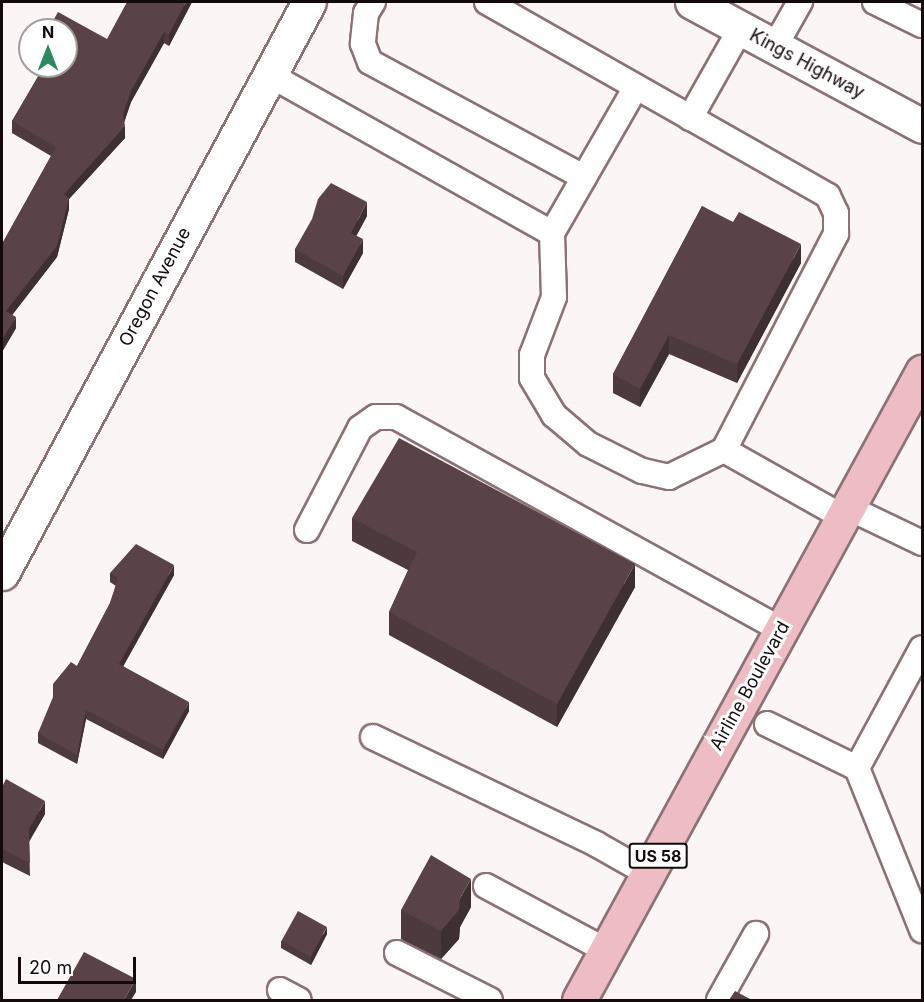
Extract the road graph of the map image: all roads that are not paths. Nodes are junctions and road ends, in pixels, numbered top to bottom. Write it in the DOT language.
graph roads {
  1 [pos="309,2"];
  2 [pos="374,2"];
  3 [pos="488,2"];
  4 [pos="693,2"];
  5 [pos="800,2"];
  6 [pos="874,2"];
  7 [pos="922,25"];
  8 [pos="741,28"];
  9 [pos="775,46"];
  10 [pos="270,75"];
  11 [pos="636,87"];
  12 [pos="690,117"];
  13 [pos="922,126"];
  14 [pos="584,177"];
  15 [pos="552,233"];
  16 [pos="922,372"];
  17 [pos="724,450"];
  18 [pos="846,513"];
  19 [pos="307,530"];
  20 [pos="922,543"];
  21 [pos="2,573"];
  22 [pos="782,630"];
  23 [pos="922,648"];
  24 [pos="767,724"];
  25 [pos="373,737"];
  26 [pos="857,768"];
  27 [pos="649,874"];
  28 [pos="486,886"];
  29 [pos="922,930"];
  30 [pos="756,934"];
  31 [pos="607,951"];
  32 [pos="397,953"];
  33 [pos="490,1000"];
  34 [pos="579,1000"];
  35 [pos="718,1000"];
  1 -- 10 [label="street, Oregon Avenue"];
  2 -- 14 [label="lane"];
  3 -- 11 [label="lane"];
  4 -- 8 [label="street, Kings Highway"];
  5 -- 9 [label="lane"];
  6 -- 7 [label="lane"];
  8 -- 9 [label="street, Kings Highway"];
  8 -- 12 [label="lane"];
  9 -- 13 [label="street, Kings Highway"];
  10 -- 15 [label="lane"];
  10 -- 21 [label="street, Oregon Avenue"];
  11 -- 12 [label="lane"];
  11 -- 14 [label="lane"];
  12 -- 17 [label="lane"];
  14 -- 15 [label="lane"];
  15 -- 17 [label="lane"];
  16 -- 18 [label="main road, Airline Boulevard / US 58"];
  17 -- 18 [label="lane"];
  18 -- 20 [label="lane"];
  18 -- 22 [label="main road, Airline Boulevard / US 58"];
  19 -- 22 [label="lane"];
  22 -- 27 [label="main road, Airline Boulevard / US 58"];
  23 -- 26 [label="lane"];
  24 -- 26 [label="lane"];
  25 -- 27 [label="lane"];
  26 -- 29 [label="lane"];
  27 -- 31 [label="main road, Airline Boulevard / US 58"];
  28 -- 31 [label="lane"];
  30 -- 35 [label="lane"];
  31 -- 34 [label="main road, Airline Boulevard / US 58"];
  32 -- 33 [label="lane"];
}
